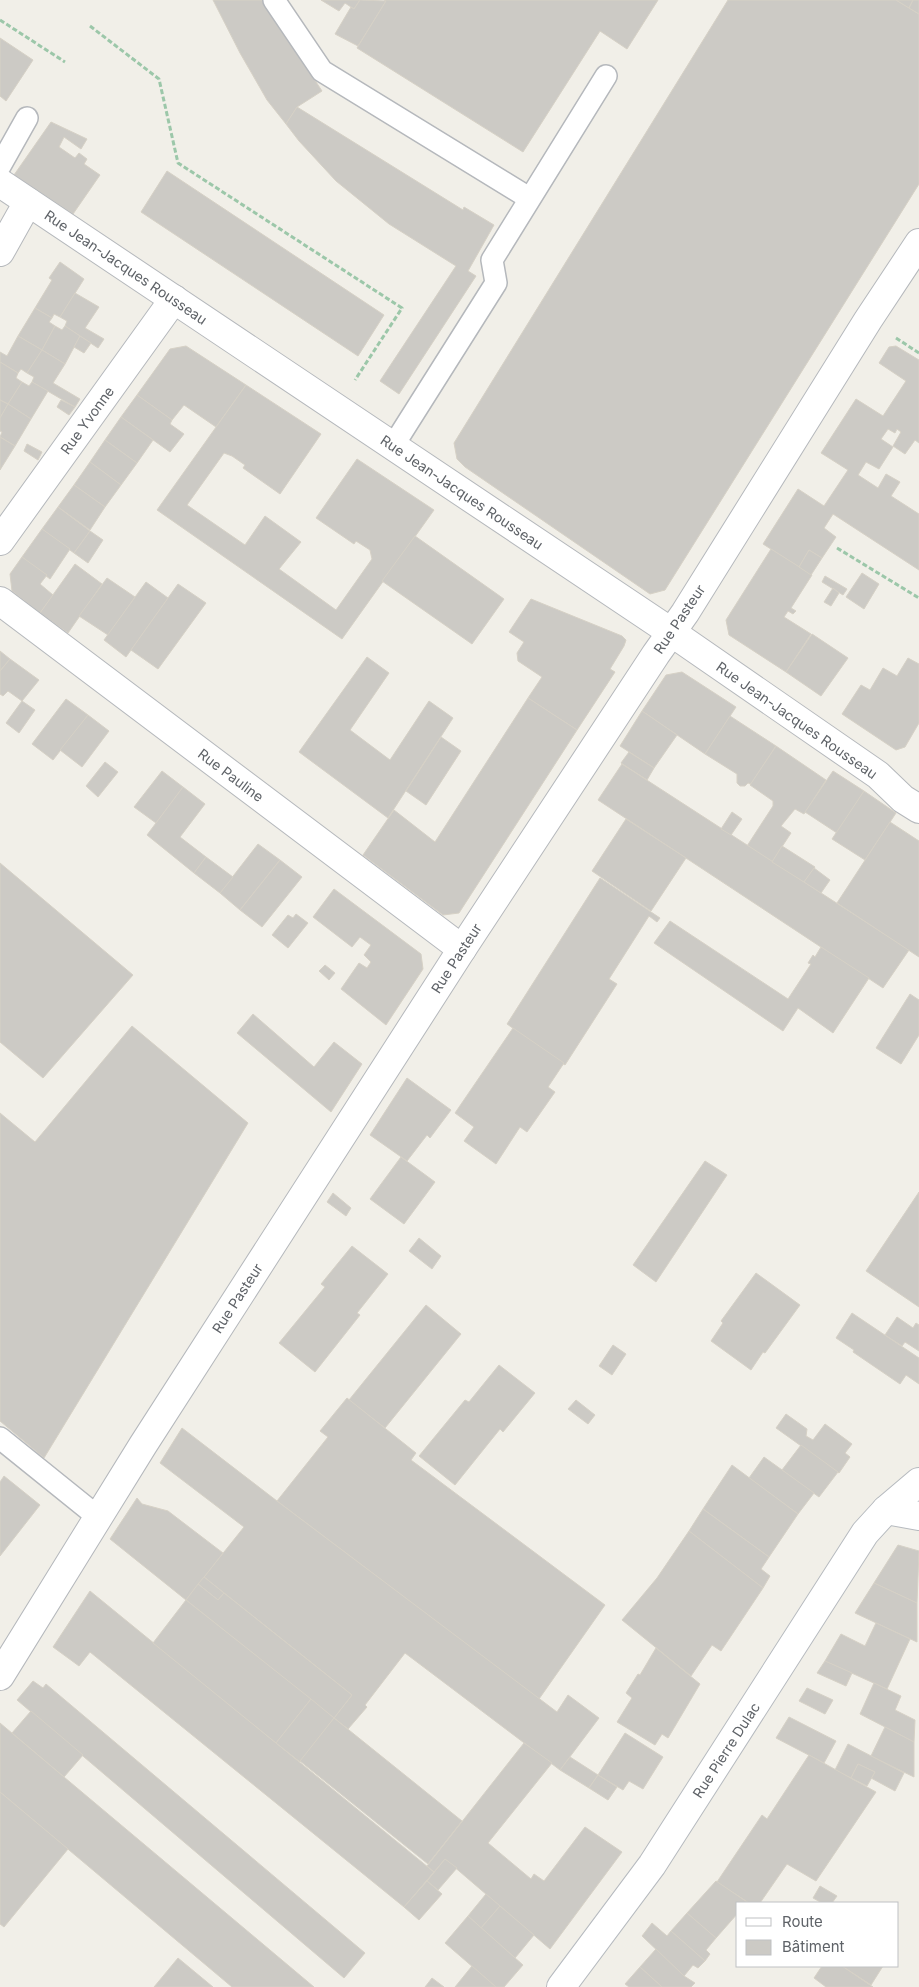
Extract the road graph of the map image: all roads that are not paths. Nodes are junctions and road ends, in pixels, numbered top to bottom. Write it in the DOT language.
graph roads {
  1 [pos="274,0"];
  2 [pos="606,76"];
  3 [pos="27,118"];
  4 [pos="0,166"];
  5 [pos="0,183"];
  6 [pos="529,198"];
  7 [pos="28,202"];
  8 [pos="919,243"];
  9 [pos="0,252"];
  10 [pos="174,299"];
  11 [pos="393,446"];
  12 [pos="0,541"];
  13 [pos="0,600"];
  14 [pos="671,632"];
  15 [pos="919,809"];
  16 [pos="462,949"];
  17 [pos="0,1438"];
  18 [pos="919,1482"];
  19 [pos="886,1510"];
  20 [pos="919,1516"];
  21 [pos="98,1517"];
  22 [pos="0,1676"];
  23 [pos="561,1987"];
  1 -- 6 [label="lane"];
  2 -- 6 [label="lane"];
  3 -- 4 [label="lane"];
  5 -- 7 [label="street, Rue Jean-Jacques Rousseau"];
  6 -- 11 [label="lane"];
  7 -- 9 [label="street"];
  7 -- 10 [label="street, Rue Jean-Jacques Rousseau"];
  8 -- 14 [label="street, Rue Pasteur"];
  10 -- 11 [label="street, Rue Jean-Jacques Rousseau"];
  10 -- 12 [label="street, Rue Yvonne"];
  11 -- 14 [label="street, Rue Jean-Jacques Rousseau"];
  13 -- 16 [label="street, Rue Pauline"];
  14 -- 15 [label="street, Rue Jean-Jacques Rousseau"];
  14 -- 16 [label="street, Rue Pasteur"];
  16 -- 21 [label="street, Rue Pasteur"];
  17 -- 21 [label="lane"];
  18 -- 19 [label="street, Rue Pierre Dulac"];
  19 -- 20 [label="street"];
  19 -- 23 [label="street, Rue Pierre Dulac"];
  21 -- 22 [label="street, Rue Pasteur"];
}
